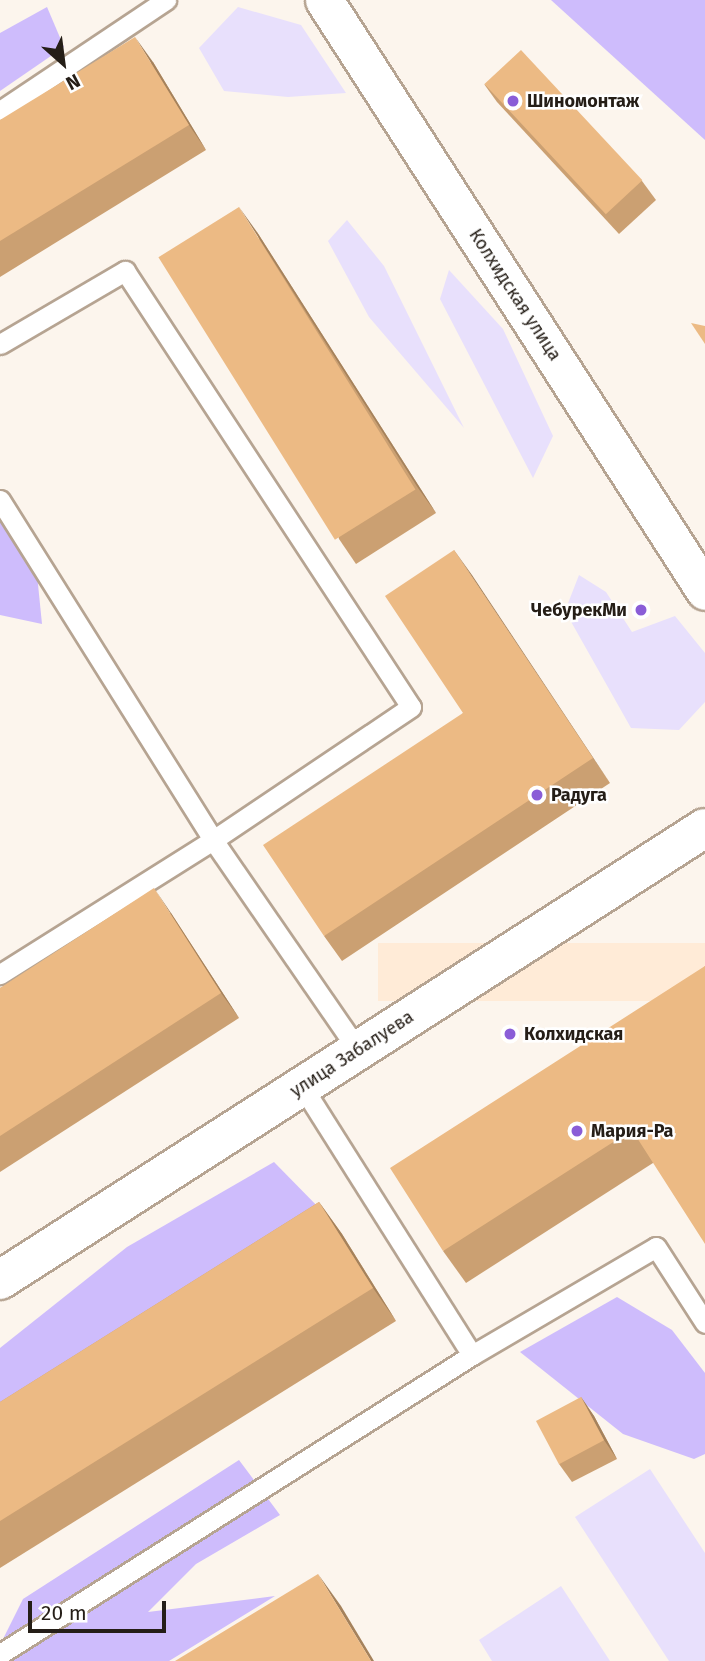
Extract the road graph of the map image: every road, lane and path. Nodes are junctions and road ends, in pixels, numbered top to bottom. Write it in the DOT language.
graph roads {
  1 [pos="166,0"];
  2 [pos="324,0"];
  3 [pos="0,111"];
  4 [pos="0,344"];
  5 [pos="0,500"];
  6 [pos="705,591"];
  7 [pos="705,828"];
  8 [pos="213,840"];
  9 [pos="0,974"];
  10 [pos="358,1051"];
  11 [pos="302,1086"];
  12 [pos="0,1280"];
  13 [pos="705,1323"];
  14 [pos="472,1355"];
  15 [pos="0,1654"];
  1 -- 3 [label="lane"];
  2 -- 6 [label="street, Колхидская улица"];
  4 -- 8 [label="lane"];
  5 -- 8 [label="lane"];
  7 -- 10 [label="street, улица Забалуева"];
  8 -- 9 [label="lane"];
  8 -- 10 [label="lane"];
  10 -- 11 [label="street, улица Забалуева"];
  11 -- 12 [label="street, улица Забалуева"];
  11 -- 14 [label="lane"];
  13 -- 14 [label="lane"];
  14 -- 15 [label="lane"];
}
